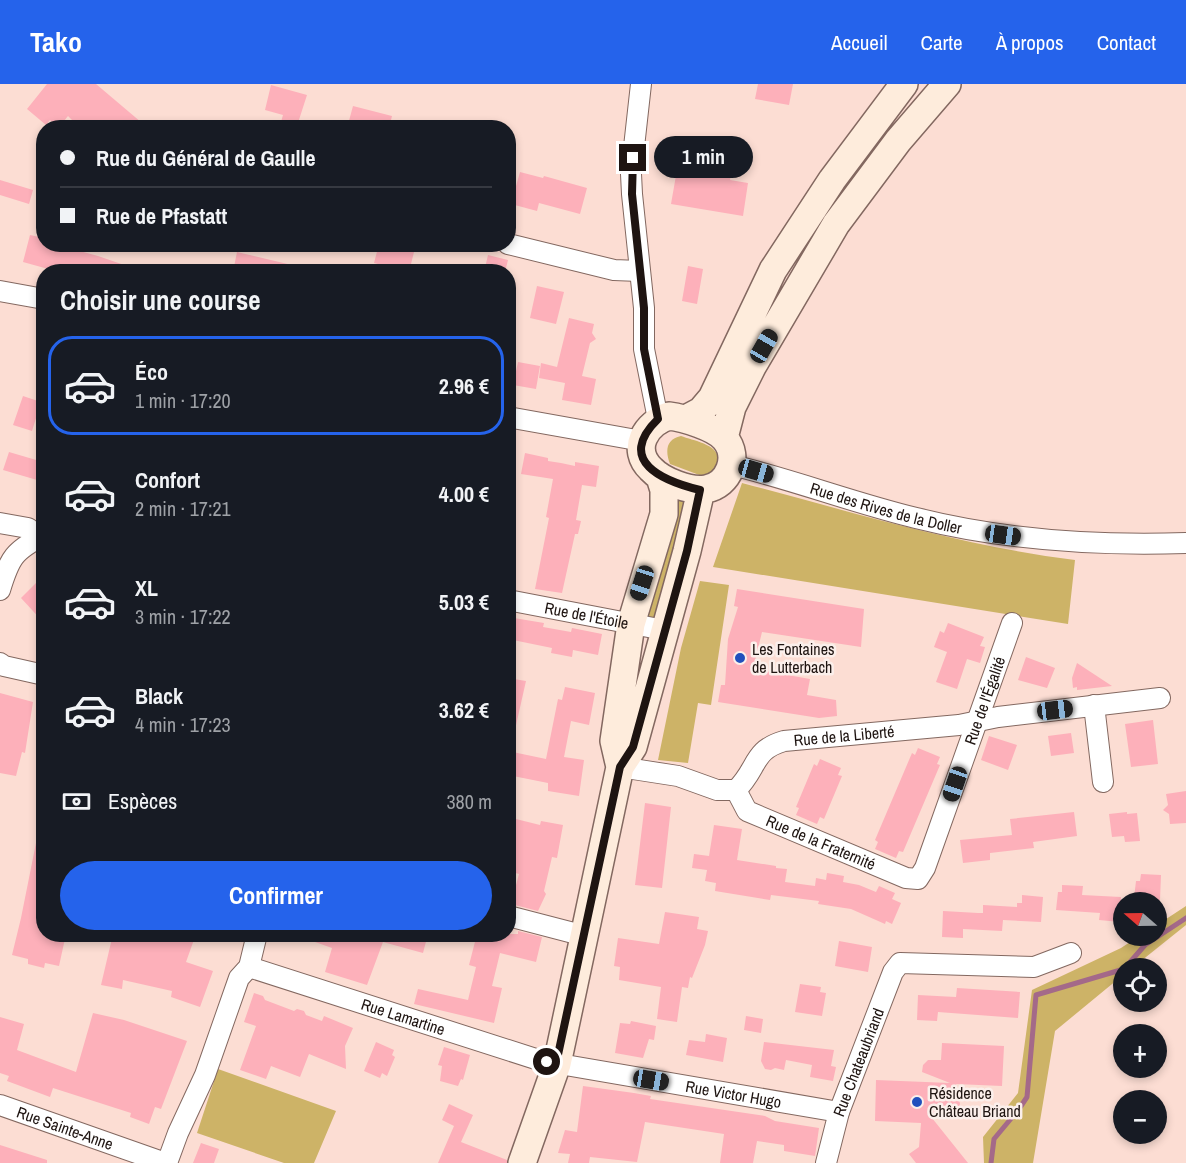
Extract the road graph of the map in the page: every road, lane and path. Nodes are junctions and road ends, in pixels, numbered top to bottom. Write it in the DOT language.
graph roads {
  1 [pos="641,84"];
  2 [pos="894,88"];
  3 [pos="932,90"];
  4 [pos="516,246"];
  5 [pos="639,271"];
  6 [pos="0,291"];
  7 [pos="36,298"];
  8 [pos="516,418"];
  9 [pos="658,419"];
  10 [pos="686,419"];
  11 [pos="724,438"];
  12 [pos="642,441"];
  13 [pos="732,465"];
  14 [pos="660,477"];
  15 [pos="700,490"];
  16 [pos="0,523"];
  17 [pos="36,533"];
  18 [pos="36,540"];
  19 [pos="1186,543"];
  20 [pos="0,590"];
  21 [pos="516,602"];
  22 [pos="1012,623"];
  23 [pos="631,624"];
  24 [pos="664,630"];
  25 [pos="0,663"];
  26 [pos="36,673"];
  27 [pos="1160,698"];
  28 [pos="1094,705"];
  29 [pos="977,722"];
  30 [pos="620,767"];
  31 [pos="1103,782"];
  32 [pos="736,790"];
  33 [pos="918,879"];
  34 [pos="516,918"];
  35 [pos="585,936"];
  36 [pos="255,942"];
  37 [pos="1071,953"];
  38 [pos="249,967"];
  39 [pos="556,1064"];
  40 [pos="0,1105"];
  41 [pos="839,1112"];
  42 [pos="166,1163"];
  43 [pos="522,1163"];
  44 [pos="826,1163"];
  1 -- 5 [label="street"];
  2 -- 3 [label="main road"];
  2 -- 10 [label="main road"];
  3 -- 11 [label="main road"];
  4 -- 5 [label="street"];
  5 -- 9 [label="street"];
  6 -- 7 [label="street"];
  8 -- 12 [label="street"];
  9 -- 10 [label="main road"];
  9 -- 12 [label="main road"];
  10 -- 11 [label="main road"];
  11 -- 13 [label="main road"];
  12 -- 14 [label="main road"];
  13 -- 15 [label="main road"];
  13 -- 19 [label="street, Rue des Rives de la Doller"];
  14 -- 15 [label="main road"];
  14 -- 23 [label="main road"];
  15 -- 24 [label="main road"];
  16 -- 17 [label="street"];
  18 -- 20 [label="street"];
  21 -- 23 [label="street, Rue de l'Étoile"];
  22 -- 29 [label="street, Rue de l'Égalité"];
  23 -- 24 [label="street, Rue de l'Étoile"];
  23 -- 30 [label="main road"];
  24 -- 30 [label="main road"];
  25 -- 26 [label="street"];
  27 -- 28 [label="street, Rue de la Liberté"];
  28 -- 29 [label="street, Rue de la Liberté"];
  28 -- 31 [label="street"];
  29 -- 32 [label="street, Rue de la Liberté"];
  29 -- 33 [label="street, Rue de l'Égalité"];
  30 -- 32 [label="street"];
  30 -- 35 [label="main road"];
  32 -- 33 [label="street, Rue de la Fraternité"];
  34 -- 35 [label="street"];
  35 -- 39 [label="main road"];
  36 -- 38 [label="street"];
  37 -- 41 [label="street, Rue Chateaubriand"];
  38 -- 39 [label="street, Rue Lamartine"];
  38 -- 42 [label="street"];
  39 -- 41 [label="street, Rue Victor Hugo"];
  39 -- 43 [label="main road"];
  40 -- 42 [label="street, Rue Sainte-Anne"];
  41 -- 44 [label="street, Rue Chateaubriand"];
}
